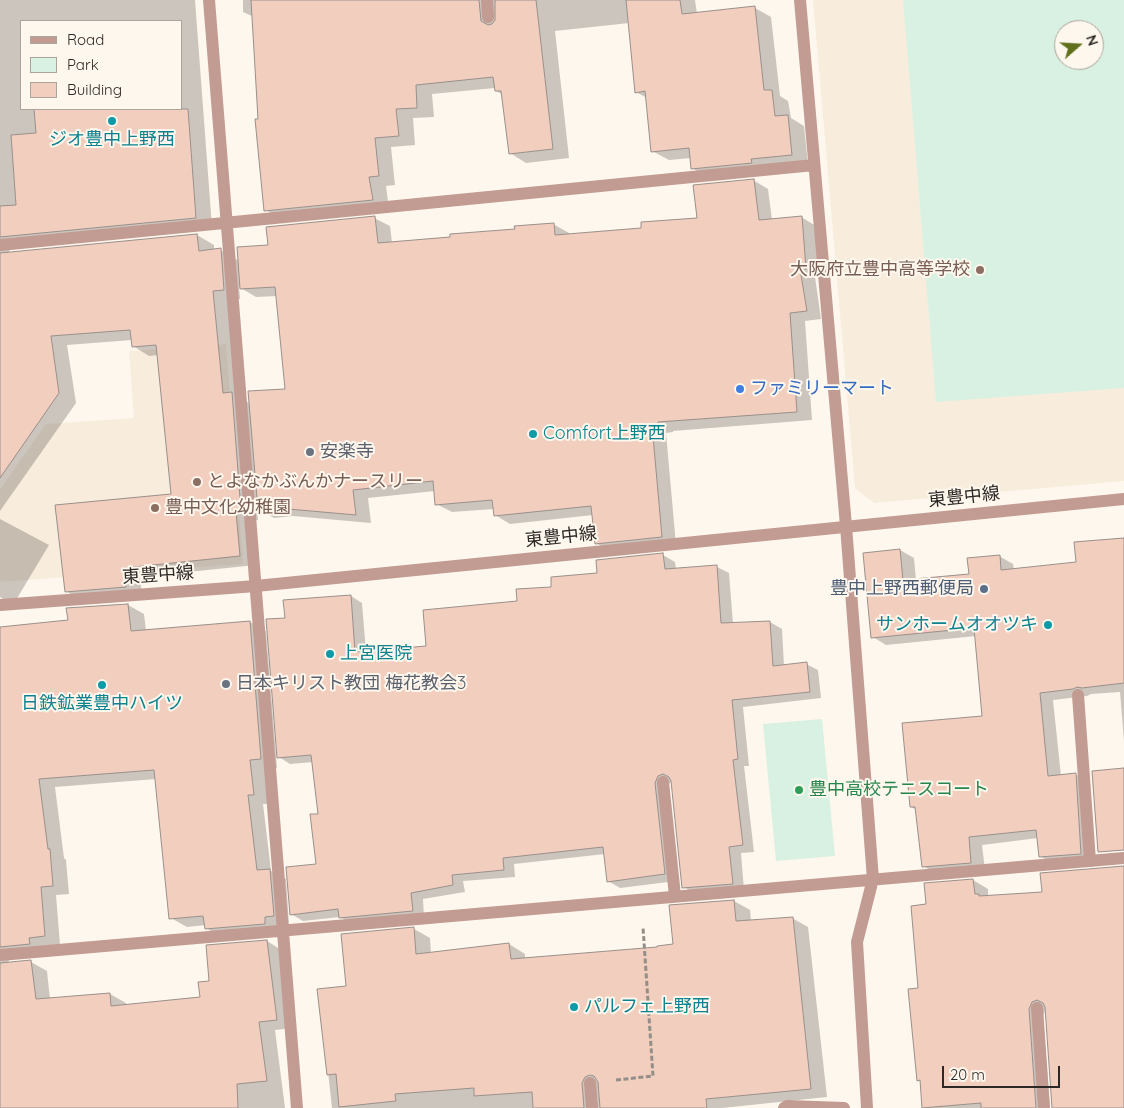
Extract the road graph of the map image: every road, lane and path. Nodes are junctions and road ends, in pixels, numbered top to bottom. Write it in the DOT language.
graph roads {
  1 [pos="209,0"];
  2 [pos="487,0"];
  3 [pos="800,0"];
  4 [pos="488,17"];
  5 [pos="814,165"];
  6 [pos="227,223"];
  7 [pos="0,245"];
  8 [pos="1124,499"];
  9 [pos="846,526"];
  10 [pos="256,586"];
  11 [pos="0,605"];
  12 [pos="1078,695"];
  13 [pos="663,782"];
  14 [pos="1124,858"];
  15 [pos="1090,860"];
  16 [pos="873,879"];
  17 [pos="675,896"];
  18 [pos="641,899"];
  19 [pos="283,930"];
  20 [pos="0,954"];
  21 [pos="1037,1008"];
  22 [pos="590,1083"];
  23 [pos="297,1108"];
  24 [pos="592,1108"];
  25 [pos="784,1108"];
  26 [pos="844,1108"];
  27 [pos="867,1108"];
  28 [pos="1044,1108"];
  1 -- 6 [label="street"];
  2 -- 4 [label="street"];
  3 -- 5 [label="street"];
  5 -- 6 [label="street"];
  5 -- 9 [label="street"];
  6 -- 7 [label="street"];
  6 -- 10 [label="street"];
  8 -- 9 [label="street, 東豊中線"];
  9 -- 10 [label="street, 東豊中線"];
  9 -- 16 [label="street"];
  10 -- 11 [label="street, 東豊中線"];
  10 -- 19 [label="street"];
  12 -- 15 [label="street"];
  13 -- 17 [label="street"];
  14 -- 15 [label="street"];
  15 -- 16 [label="street"];
  16 -- 17 [label="street"];
  16 -- 27 [label="street"];
  17 -- 18 [label="street"];
  18 -- 19 [label="street"];
  18 -- 22 [label="path"];
  19 -- 20 [label="street"];
  19 -- 23 [label="street"];
  21 -- 28 [label="street"];
  22 -- 24 [label="street"];
  25 -- 26 [label="street"];
}
